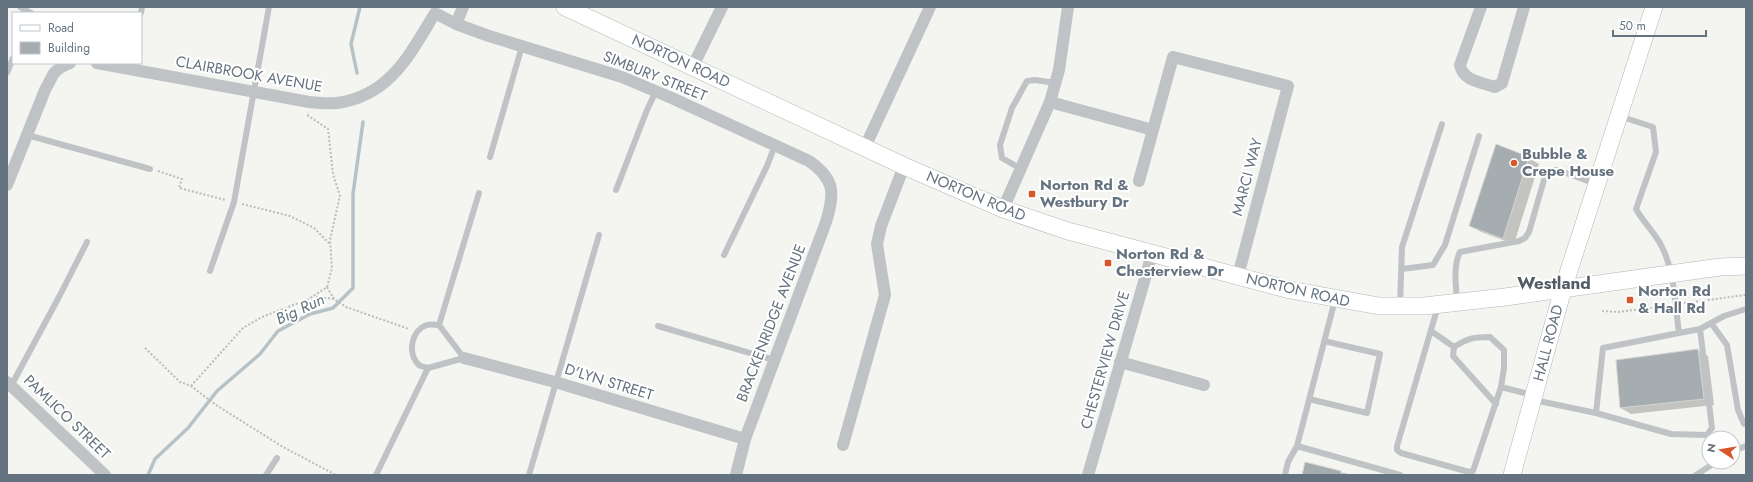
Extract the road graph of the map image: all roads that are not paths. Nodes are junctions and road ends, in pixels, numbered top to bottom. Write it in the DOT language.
graph roads {
  1 [pos="20,7"];
  2 [pos="269,7"];
  3 [pos="463,7"];
  4 [pos="565,7"];
  5 [pos="722,7"];
  6 [pos="930,7"];
  7 [pos="1068,7"];
  8 [pos="1481,7"];
  9 [pos="1524,7"];
  10 [pos="1654,7"];
  11 [pos="29,12"];
  12 [pos="456,24"];
  13 [pos="522,46"];
  14 [pos="12,60"];
  15 [pos="68,64"];
  16 [pos="109,64"];
  17 [pos="132,66"];
  18 [pos="693,66"];
  19 [pos="7,73"];
  20 [pos="1056,83"];
  21 [pos="656,91"];
  22 [pos="253,92"];
  23 [pos="1050,102"];
  24 [pos="1619,116"];
  25 [pos="1442,124"];
  26 [pos="1153,130"];
  27 [pos="27,135"];
  28 [pos="1479,136"];
  29 [pos="775,145"];
  30 [pos="865,147"];
  31 [pos="490,157"];
  32 [pos="904,166"];
  33 [pos="150,169"];
  34 [pos="1021,169"];
  35 [pos="1139,181"];
  36 [pos="830,182"];
  37 [pos="7,185"];
  38 [pos="1597,185"];
  39 [pos="616,190"];
  40 [pos="479,193"];
  41 [pos="1003,209"];
  42 [pos="599,235"];
  43 [pos="87,242"];
  44 [pos="724,254"];
  45 [pos="1152,254"];
  46 [pos="1746,266"];
  47 [pos="1402,269"];
  48 [pos="210,271"];
  49 [pos="1671,274"];
  50 [pos="1238,276"];
  51 [pos="1563,289"];
  52 [pos="1335,299"];
  53 [pos="1457,302"];
  54 [pos="1439,304"];
  55 [pos="1400,307"];
  56 [pos="1746,309"];
  57 [pos="1711,323"];
  58 [pos="439,326"];
  59 [pos="658,326"];
  60 [pos="1700,329"];
  61 [pos="1431,330"];
  62 [pos="1679,333"];
  63 [pos="1324,341"];
  64 [pos="1454,347"];
  65 [pos="464,358"];
  66 [pos="774,360"];
  67 [pos="1120,362"];
  68 [pos="428,368"];
  69 [pos="555,382"];
  70 [pos="1204,385"];
  71 [pos="9,386"];
  72 [pos="1501,387"];
  73 [pos="1533,397"];
  74 [pos="1310,399"];
  75 [pos="1496,404"];
  76 [pos="1596,413"];
  77 [pos="1746,424"];
  78 [pos="745,439"];
  79 [pos="843,445"];
  80 [pos="1297,446"];
  81 [pos="277,458"];
  82 [pos="1374,468"];
  83 [pos="105,475"];
  84 [pos="266,475"];
  85 [pos="376,475"];
  86 [pos="529,475"];
  87 [pos="736,475"];
  88 [pos="1088,475"];
  89 [pos="1285,475"];
  90 [pos="1372,475"];
  91 [pos="1400,475"];
  92 [pos="1512,475"];
  1 -- 11 [label="lane"];
  2 -- 22 [label="lane"];
  3 -- 12 [label="street"];
  4 -- 18 [label="main road, NORTON ROAD"];
  5 -- 18 [label="street"];
  6 -- 30 [label="street"];
  7 -- 20 [label="street"];
  8 -- 9 [label="street"];
  10 -- 24 [label="main road, HALL ROAD"];
  12 -- 13 [label="street, SIMBURY STREET"];
  12 -- 22 [label="street, CLAIRBROOK AVENUE"];
  13 -- 21 [label="street, SIMBURY STREET"];
  13 -- 31 [label="lane"];
  14 -- 19 [label="lane"];
  15 -- 27 [label="street"];
  16 -- 17 [label="street, CLAIRBROOK AVENUE"];
  17 -- 22 [label="street, CLAIRBROOK AVENUE"];
  18 -- 30 [label="main road, NORTON ROAD"];
  20 -- 23 [label="street"];
  20 -- 34 [label="lane"];
  21 -- 29 [label="street, SIMBURY STREET"];
  21 -- 39 [label="lane"];
  22 -- 48 [label="lane"];
  23 -- 26 [label="street"];
  23 -- 34 [label="street"];
  24 -- 38 [label="main road, HALL ROAD"];
  24 -- 49 [label="lane"];
  25 -- 47 [label="lane"];
  26 -- 35 [label="street"];
  26 -- 50 [label="street, MARCI WAY"];
  27 -- 33 [label="lane"];
  27 -- 37 [label="street"];
  28 -- 47 [label="lane"];
  29 -- 36 [label="street, SIMBURY STREET"];
  29 -- 44 [label="lane"];
  30 -- 32 [label="main road, NORTON ROAD"];
  32 -- 41 [label="main road, NORTON ROAD"];
  32 -- 79 [label="street"];
  34 -- 41 [label="street"];
  36 -- 66 [label="street, BRACKENRIDGE AVENUE"];
  38 -- 51 [label="main road, HALL ROAD"];
  38 -- 53 [label="lane"];
  40 -- 58 [label="lane"];
  41 -- 45 [label="main road, NORTON ROAD"];
  42 -- 69 [label="lane"];
  43 -- 71 [label="lane"];
  45 -- 50 [label="main road, NORTON ROAD"];
  45 -- 67 [label="street, CHESTERVIEW DRIVE"];
  46 -- 49 [label="main road, NORTON ROAD"];
  47 -- 55 [label="lane"];
  49 -- 51 [label="main road, NORTON ROAD"];
  49 -- 62 [label="lane"];
  50 -- 52 [label="main road, NORTON ROAD"];
  51 -- 53 [label="main road, NORTON ROAD"];
  51 -- 73 [label="main road, HALL ROAD"];
  52 -- 55 [label="main road, NORTON ROAD"];
  52 -- 63 [label="lane"];
  53 -- 54 [label="main road, NORTON ROAD"];
  54 -- 55 [label="main road, NORTON ROAD"];
  54 -- 61 [label="lane"];
  56 -- 57 [label="lane"];
  57 -- 60 [label="lane"];
  57 -- 77 [label="lane"];
  58 -- 65 [label="lane"];
  58 -- 68 [label="lane"];
  59 -- 66 [label="lane"];
  60 -- 62 [label="lane"];
  60 -- 76 [label="lane"];
  61 -- 64 [label="lane"];
  61 -- 75 [label="lane"];
  62 -- 76 [label="lane"];
  63 -- 74 [label="lane"];
  63 -- 74 [label="lane"];
  64 -- 72 [label="lane"];
  64 -- 75 [label="lane"];
  65 -- 68 [label="lane"];
  65 -- 69 [label="street, D'LYN STREET"];
  66 -- 78 [label="street, BRACKENRIDGE AVENUE"];
  67 -- 70 [label="street"];
  67 -- 88 [label="street, CHESTERVIEW DRIVE"];
  68 -- 85 [label="lane"];
  69 -- 78 [label="street, D'LYN STREET"];
  69 -- 86 [label="lane"];
  71 -- 83 [label="street, PAMLICO STREET"];
  72 -- 73 [label="lane"];
  72 -- 75 [label="lane"];
  73 -- 76 [label="lane"];
  73 -- 92 [label="main road, HALL ROAD"];
  74 -- 80 [label="lane"];
  78 -- 87 [label="street, BRACKENRIDGE AVENUE"];
  80 -- 82 [label="lane"];
  80 -- 89 [label="lane"];
  81 -- 84 [label="lane"];
  82 -- 90 [label="lane"];
  82 -- 91 [label="lane"];
}
